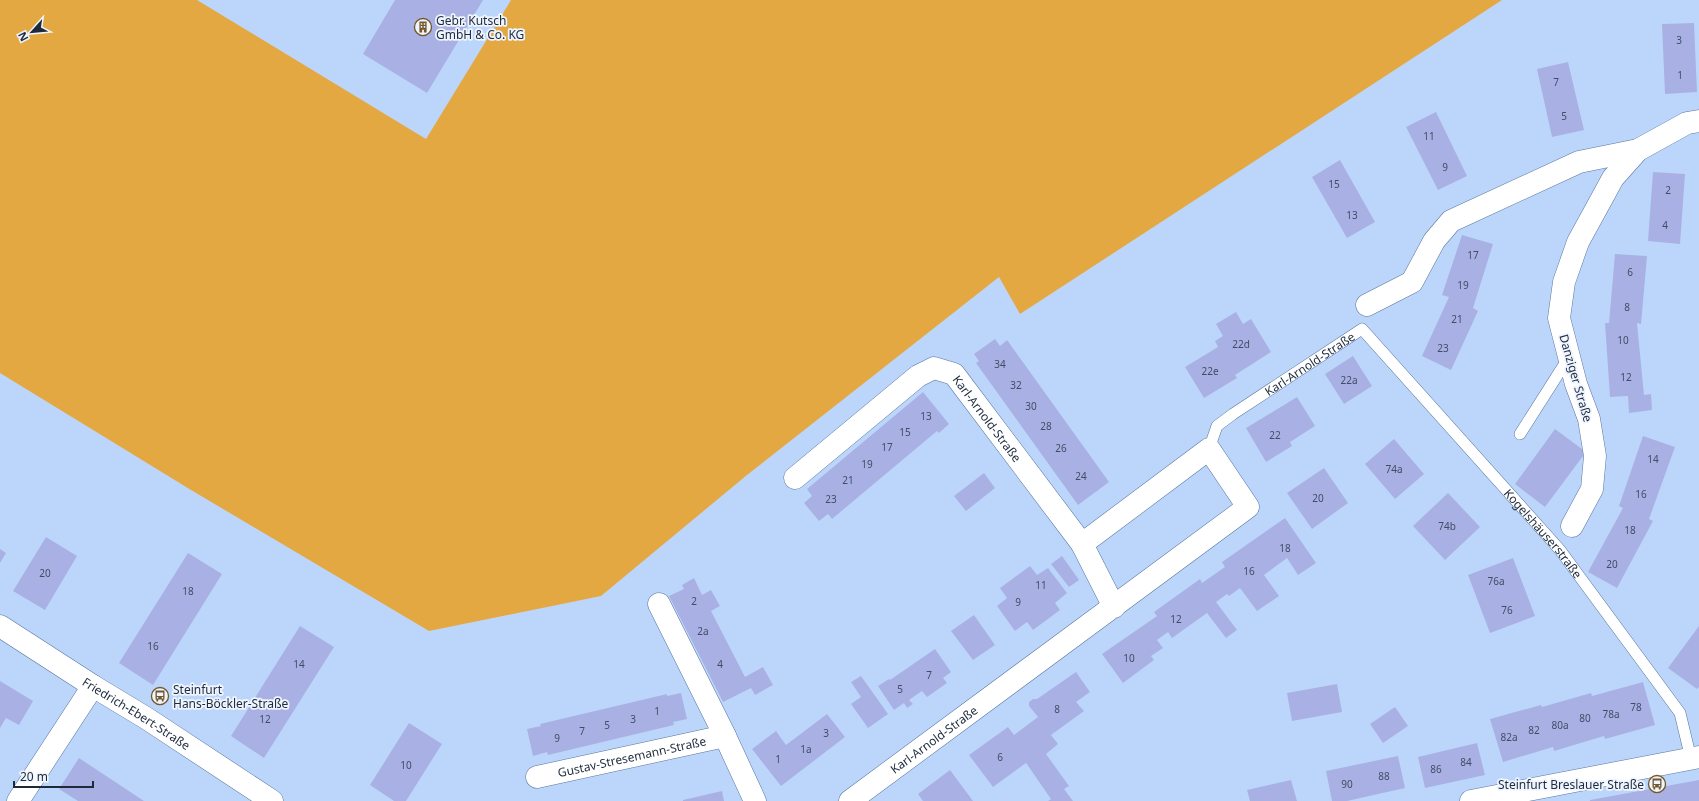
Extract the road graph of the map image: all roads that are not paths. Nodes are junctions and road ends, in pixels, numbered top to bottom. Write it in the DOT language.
graph roads {
  1 [pos="1699,121"];
  2 [pos="1638,150"];
  3 [pos="1367,305"];
  4 [pos="1362,329"];
  5 [pos="1569,357"];
  6 [pos="1520,434"];
  7 [pos="1209,449"];
  8 [pos="795,478"];
  9 [pos="1572,526"];
  10 [pos="1082,544"];
  11 [pos="659,604"];
  12 [pos="1114,607"];
  13 [pos="0,626"];
  14 [pos="93,686"];
  15 [pos="725,736"];
  16 [pos="1695,758"];
  17 [pos="537,777"];
  18 [pos="18,801"];
  19 [pos="272,801"];
  20 [pos="755,801"];
  21 [pos="850,801"];
  22 [pos="1471,801"];
  1 -- 2 [label="street, Danziger Straße"];
  2 -- 3 [label="street, Danziger Straße"];
  2 -- 5 [label="street, Danziger Straße"];
  4 -- 7 [label="lane, Karl-Arnold-Straße"];
  4 -- 16 [label="lane, Kogelshäuserstraße"];
  5 -- 6 [label="lane"];
  5 -- 9 [label="street, Danziger Straße"];
  7 -- 10 [label="street"];
  7 -- 12 [label="street, Karl-Arnold-Straße"];
  8 -- 10 [label="street, Karl-Arnold-Straße"];
  10 -- 12 [label="street, Karl-Arnold-Straße"];
  11 -- 15 [label="street"];
  12 -- 21 [label="street, Karl-Arnold-Straße"];
  13 -- 14 [label="street, Friedrich-Ebert-Straße"];
  14 -- 18 [label="street"];
  14 -- 19 [label="street, Friedrich-Ebert-Straße"];
  15 -- 17 [label="street, Gustav-Stresemann-Straße"];
  15 -- 20 [label="street"];
  16 -- 22 [label="street, Kogelshäuserstraße"];
}
